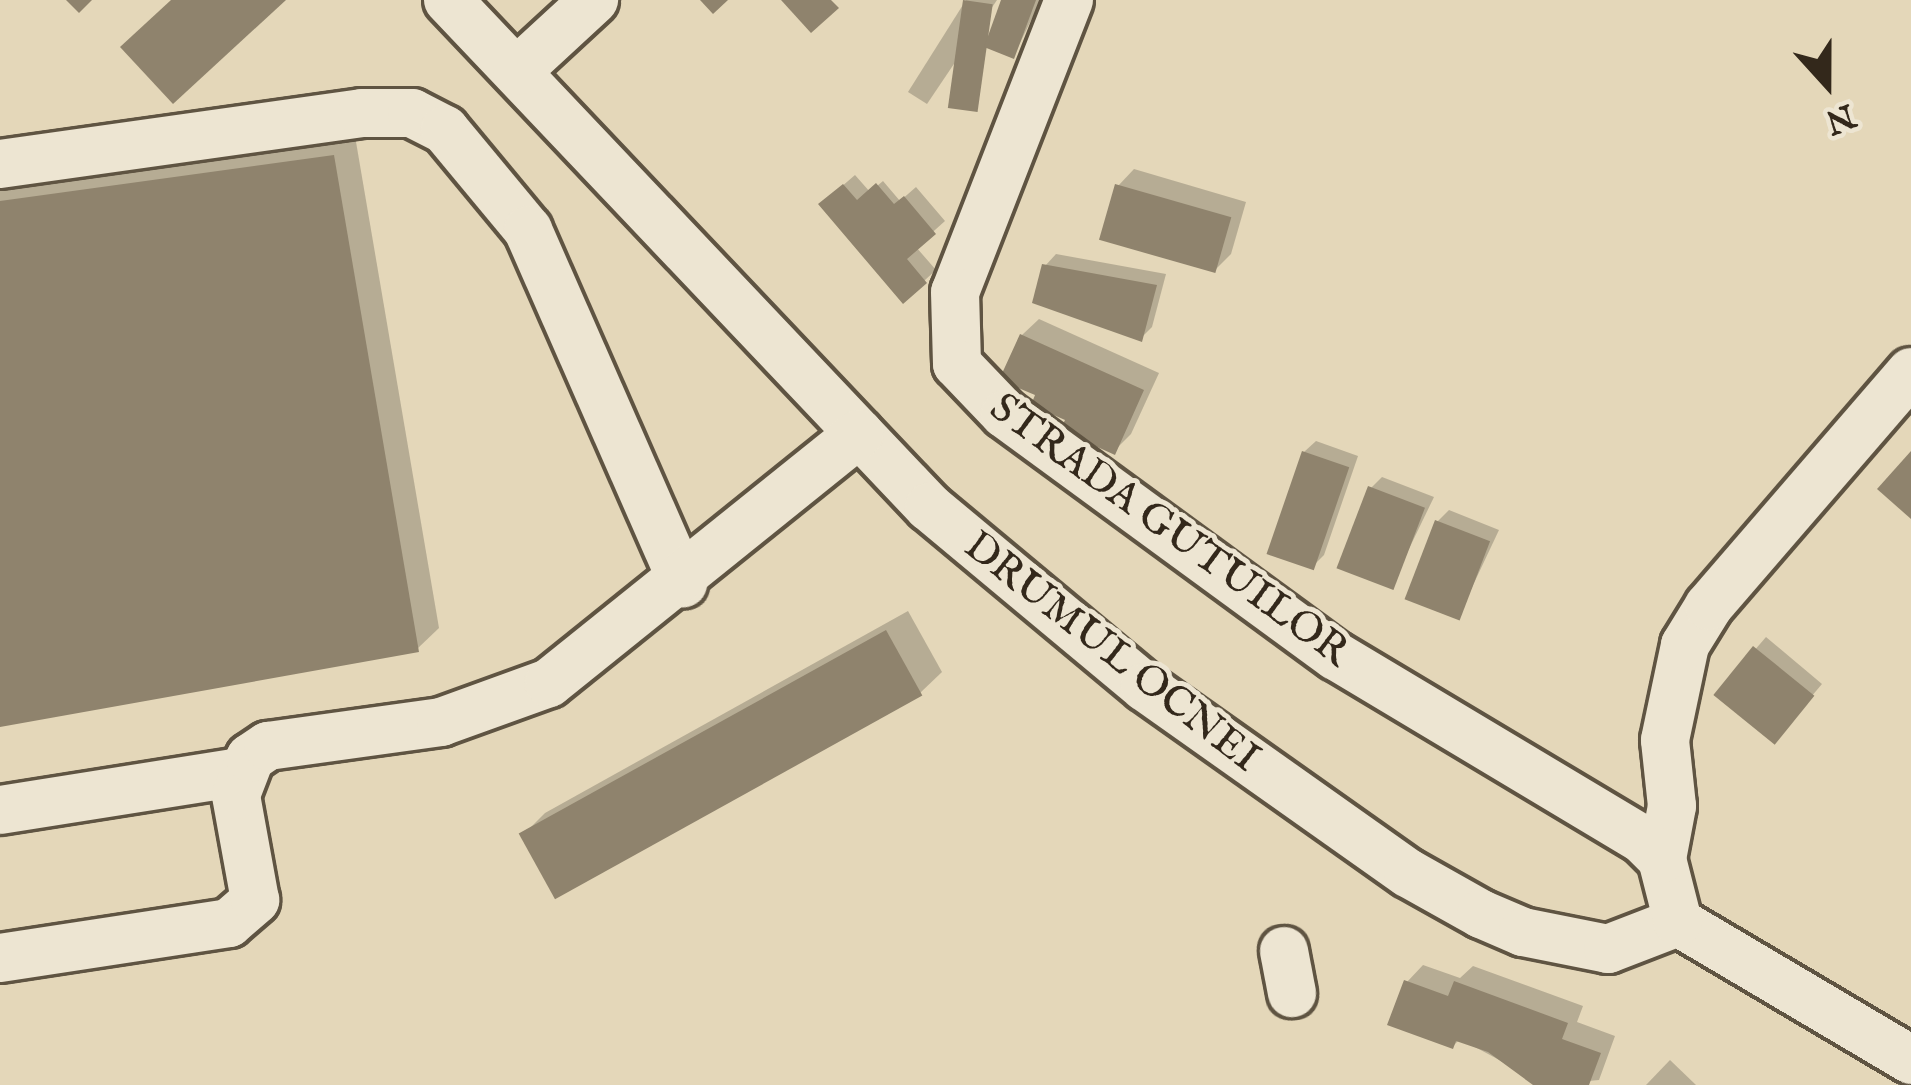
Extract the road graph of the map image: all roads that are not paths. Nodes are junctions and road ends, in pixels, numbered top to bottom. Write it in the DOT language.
graph roads {
  1 [pos="448,0"];
  2 [pos="594,0"];
  3 [pos="1069,0"];
  4 [pos="517,71"];
  5 [pos="0,164"];
  6 [pos="1911,372"];
  7 [pos="859,434"];
  8 [pos="683,583"];
  9 [pos="240,772"];
  10 [pos="0,810"];
  11 [pos="1662,859"];
  12 [pos="1678,922"];
  13 [pos="0,958"];
  14 [pos="1911,1060"];
  1 -- 4 [label="street, DRUMUL OCNEI"];
  2 -- 4 [label="street"];
  3 -- 11 [label="street, STRADA GUTUILOR"];
  4 -- 7 [label="street, DRUMUL OCNEI"];
  5 -- 8 [label="street"];
  6 -- 11 [label="street"];
  7 -- 8 [label="street"];
  7 -- 12 [label="street, DRUMUL OCNEI"];
  8 -- 9 [label="street"];
  9 -- 10 [label="street"];
  9 -- 13 [label="street"];
  11 -- 12 [label="street"];
  12 -- 14 [label="street"];
}
